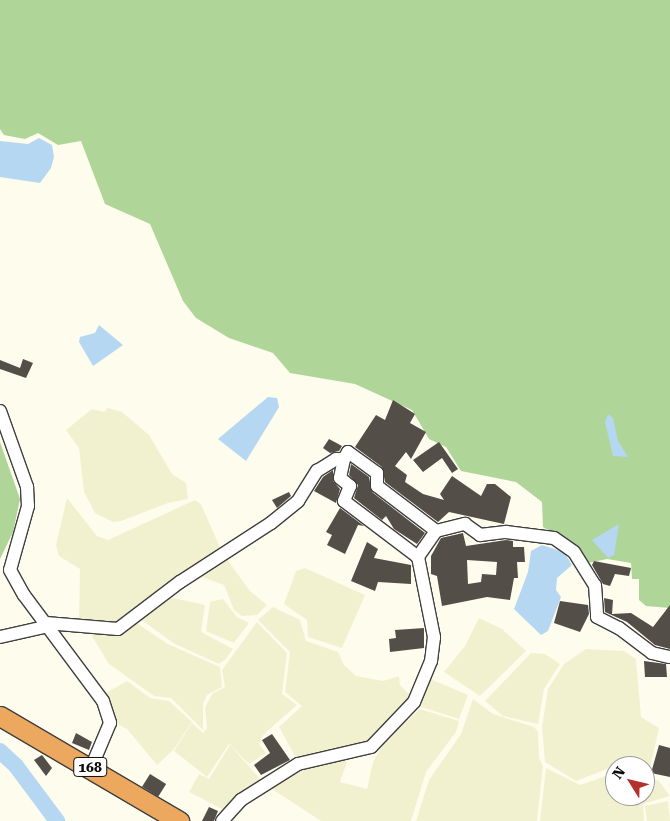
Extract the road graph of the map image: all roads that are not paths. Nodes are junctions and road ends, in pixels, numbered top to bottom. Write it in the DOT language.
graph roads {
  1 [pos="0,411"];
  2 [pos="344,459"];
  3 [pos="436,531"];
  4 [pos="13,555"];
  5 [pos="418,557"];
  6 [pos="0,573"];
  7 [pos="48,625"];
  8 [pos="0,637"];
  9 [pos="670,657"];
  10 [pos="0,716"];
  11 [pos="91,768"];
  12 [pos="178,821"];
  13 [pos="222,821"];
  1 -- 4 [label="street"];
  2 -- 3 [label="street"];
  2 -- 5 [label="street"];
  2 -- 7 [label="street"];
  3 -- 5 [label="street"];
  3 -- 9 [label="street"];
  4 -- 6 [label="street"];
  4 -- 7 [label="street"];
  5 -- 13 [label="street"];
  7 -- 8 [label="street"];
  7 -- 11 [label="street"];
  10 -- 11 [label="highway, 168"];
  11 -- 12 [label="highway, 168"];
}
